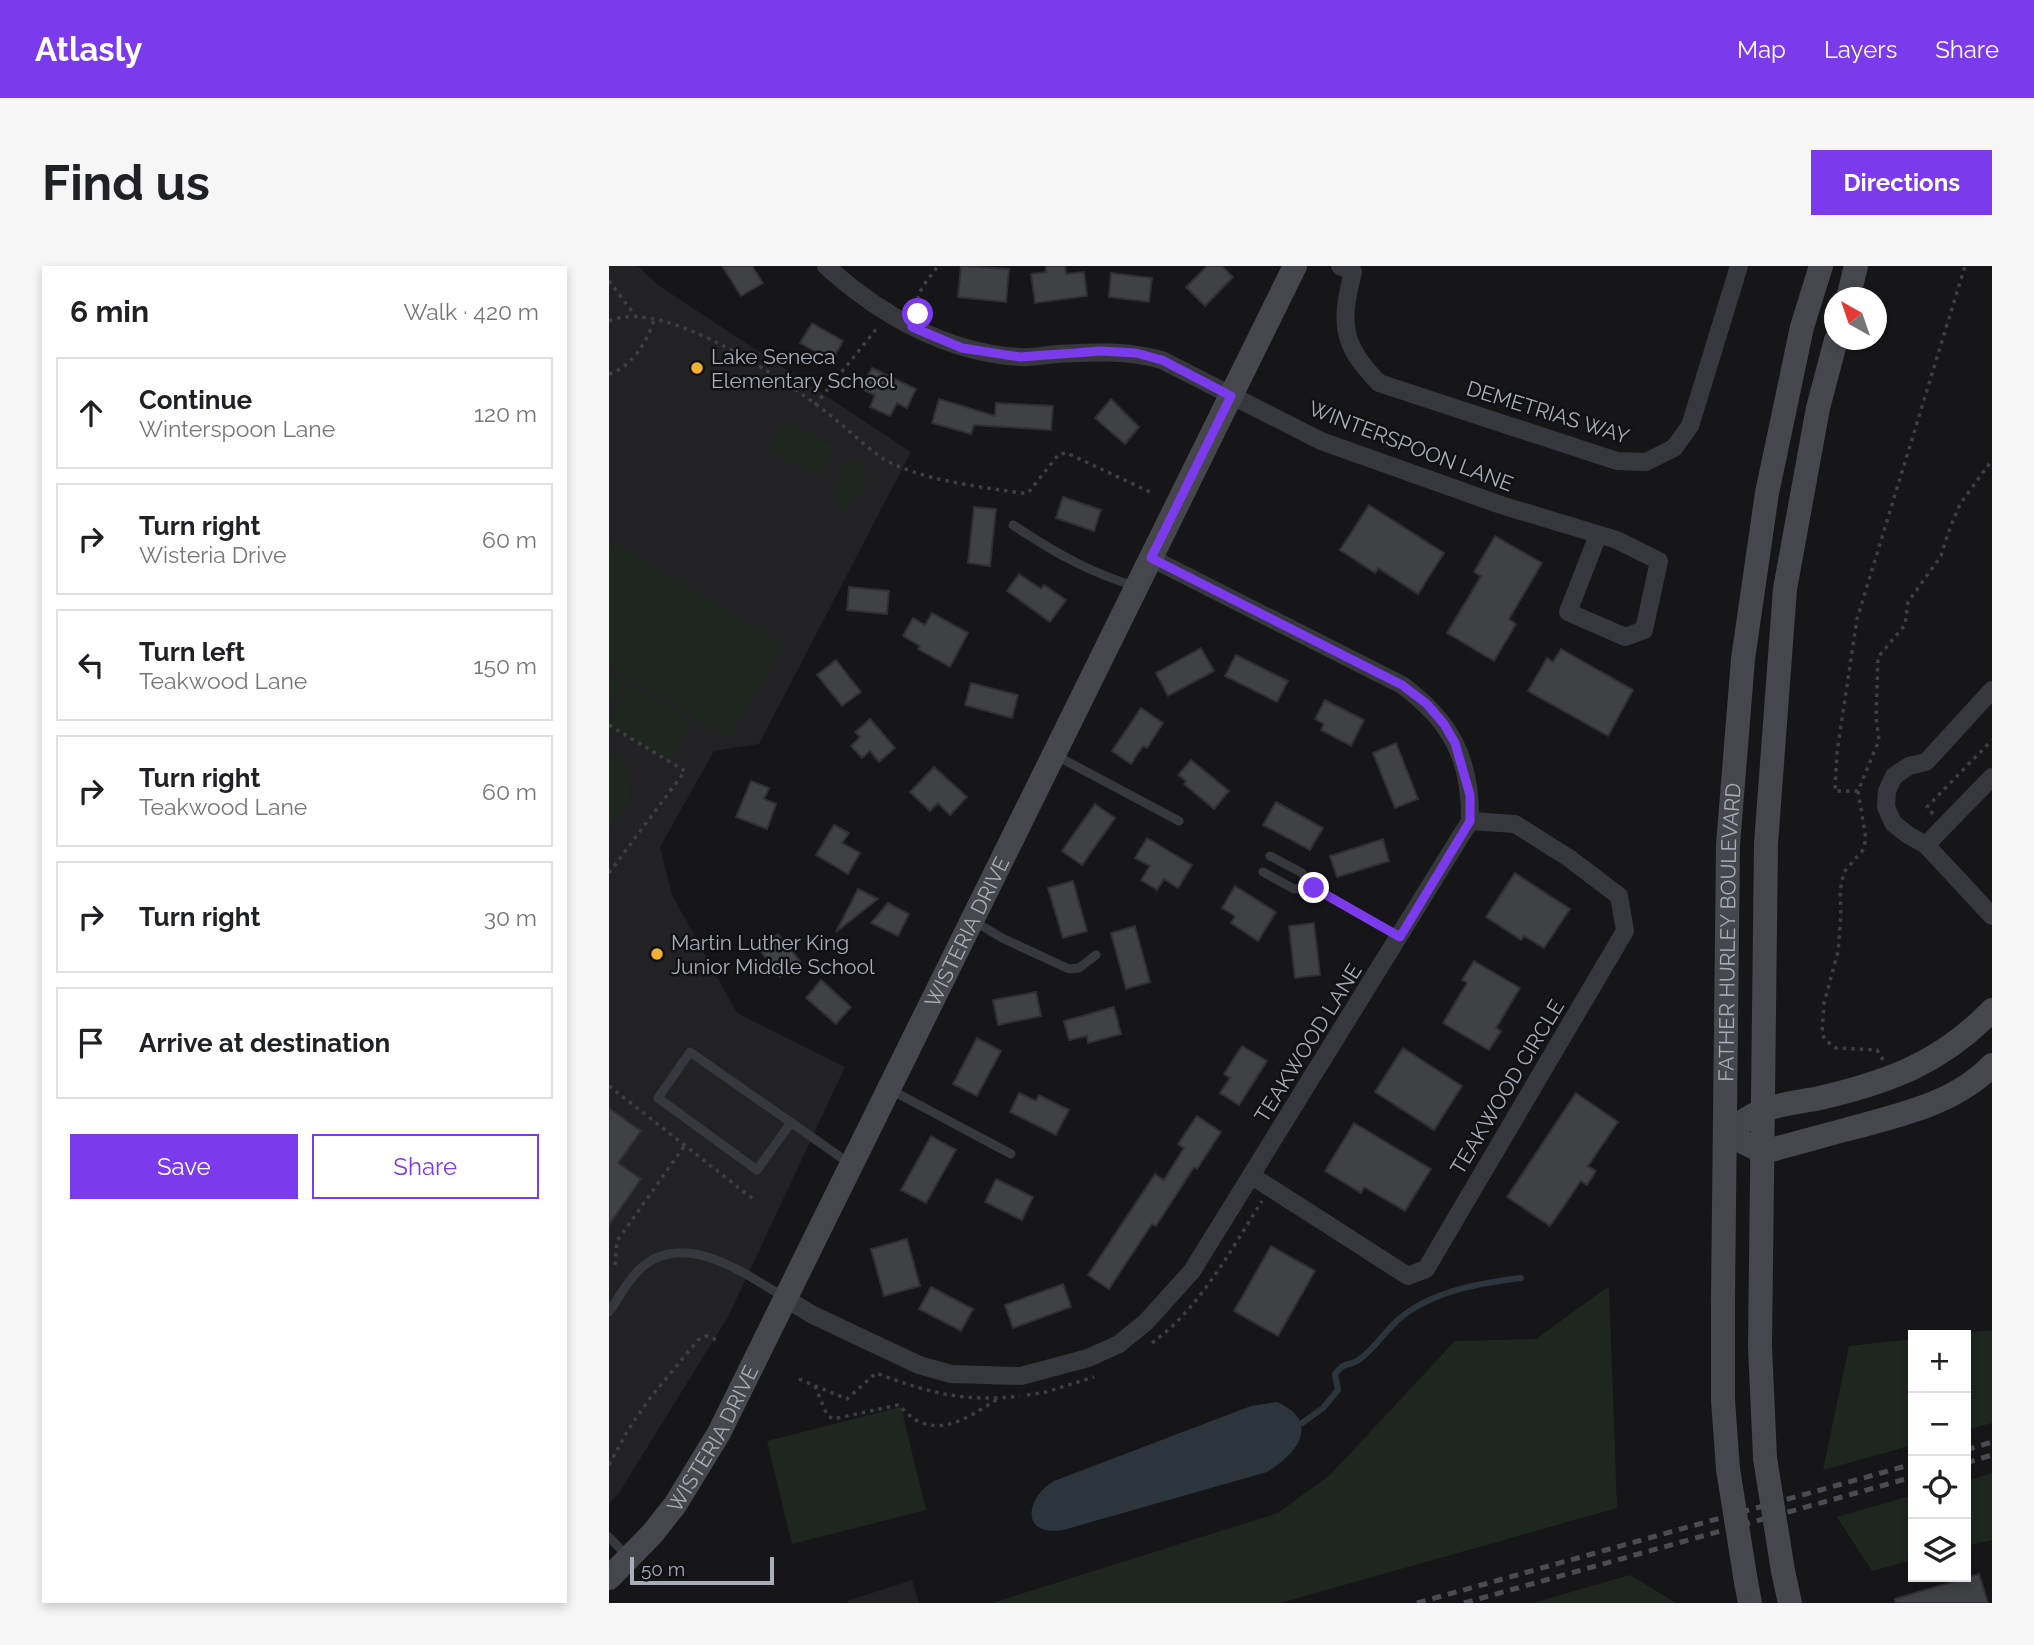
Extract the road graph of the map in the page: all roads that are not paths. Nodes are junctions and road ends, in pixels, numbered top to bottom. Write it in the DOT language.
graph roads {
  1 [pos="825,266"];
  2 [pos="1295,266"];
  3 [pos="1739,266"];
  4 [pos="1821,266"];
  5 [pos="1856,266"];
  6 [pos="1350,268"];
  7 [pos="1851,287"];
  8 [pos="1833,350"];
  9 [pos="1231,396"];
  10 [pos="1013,525"];
  11 [pos="1598,535"];
  12 [pos="1151,558"];
  13 [pos="1137,586"];
  14 [pos="1992,690"];
  15 [pos="1053,754"];
  16 [pos="1992,777"];
  17 [pos="1179,821"];
  18 [pos="1470,821"];
  19 [pos="1926,845"];
  20 [pos="1270,856"];
  21 [pos="1263,872"];
  22 [pos="1314,888"];
  23 [pos="1992,916"];
  24 [pos="972,920"];
  25 [pos="1400,937"];
  26 [pos="1096,956"];
  27 [pos="1992,1010"];
  28 [pos="1992,1065"];
  29 [pos="890,1089"];
  30 [pos="1762,1110"];
  31 [pos="790,1124"];
  32 [pos="1725,1133"];
  33 [pos="1763,1152"];
  34 [pos="1011,1154"];
  35 [pos="851,1163"];
  36 [pos="1252,1176"];
  37 [pos="785,1298"];
  38 [pos="609,1312"];
  39 [pos="609,1537"];
  40 [pos="629,1558"];
  41 [pos="609,1578"];
  42 [pos="1748,1592"];
  43 [pos="1790,1603"];
  1 -- 9 [label="street, WINTERSPOON LANE"];
  2 -- 9 [label="main road, WISTERIA DRIVE"];
  3 -- 6 [label="street, DEMETRIAS WAY"];
  4 -- 32 [label="main road, FATHER HURLEY BOULEVARD"];
  5 -- 7 [label="main road"];
  8 -- 30 [label="main road, FATHER HURLEY BOULEVARD"];
  9 -- 11 [label="street, WINTERSPOON LANE"];
  9 -- 12 [label="main road, WISTERIA DRIVE"];
  10 -- 13 [label="lane"];
  11 -- 11 [label="street, WINTERSPOON LANE"];
  12 -- 13 [label="main road, WISTERIA DRIVE"];
  12 -- 18 [label="street"];
  13 -- 15 [label="main road, WISTERIA DRIVE"];
  14 -- 19 [label="street"];
  15 -- 17 [label="lane"];
  15 -- 24 [label="main road, WISTERIA DRIVE"];
  16 -- 19 [label="street"];
  18 -- 25 [label="street, TEAKWOOD LANE"];
  18 -- 36 [label="street, TEAKWOOD CIRCLE"];
  19 -- 23 [label="street"];
  20 -- 22 [label="lane"];
  21 -- 22 [label="lane"];
  22 -- 25 [label="lane"];
  24 -- 26 [label="lane"];
  24 -- 29 [label="main road, WISTERIA DRIVE"];
  25 -- 36 [label="street, TEAKWOOD LANE"];
  27 -- 30 [label="main road"];
  28 -- 33 [label="main road"];
  29 -- 34 [label="lane"];
  29 -- 35 [label="main road, WISTERIA DRIVE"];
  30 -- 32 [label="main road"];
  30 -- 33 [label="main road, FATHER HURLEY BOULEVARD"];
  31 -- 31 [label="lane"];
  31 -- 35 [label="lane"];
  32 -- 33 [label="main road"];
  32 -- 42 [label="main road, FATHER HURLEY BOULEVARD, bridge"];
  33 -- 43 [label="main road, FATHER HURLEY BOULEVARD, bridge"];
  35 -- 37 [label="main road, WISTERIA DRIVE"];
  36 -- 37 [label="street, TEAKWOOD LANE"];
  37 -- 38 [label="lane"];
  37 -- 40 [label="main road, WISTERIA DRIVE"];
  39 -- 40 [label="lane"];
  40 -- 41 [label="main road, WISTERIA DRIVE"];
}
